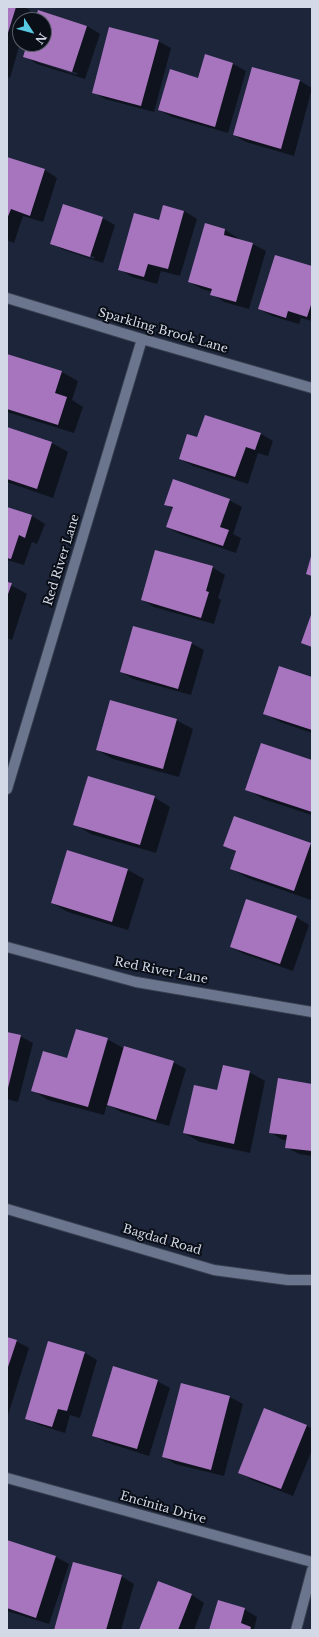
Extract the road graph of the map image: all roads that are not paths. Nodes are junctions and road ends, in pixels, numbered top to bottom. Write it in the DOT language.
graph roads {
  1 [pos="7,298"];
  2 [pos="142,339"];
  3 [pos="312,388"];
  4 [pos="7,789"];
  5 [pos="7,947"];
  6 [pos="312,1012"];
  7 [pos="7,1209"];
  8 [pos="312,1280"];
  9 [pos="7,1478"];
  10 [pos="312,1562"];
  11 [pos="312,1570"];
  12 [pos="296,1630"];
  1 -- 2 [label="street, Sparkling Brook Lane"];
  2 -- 3 [label="street, Sparkling Brook Lane"];
  2 -- 4 [label="street, Red River Lane"];
  5 -- 6 [label="street, Red River Lane"];
  7 -- 8 [label="street, Bagdad Road"];
  9 -- 10 [label="street, Encinita Drive"];
  11 -- 12 [label="street"];
}
